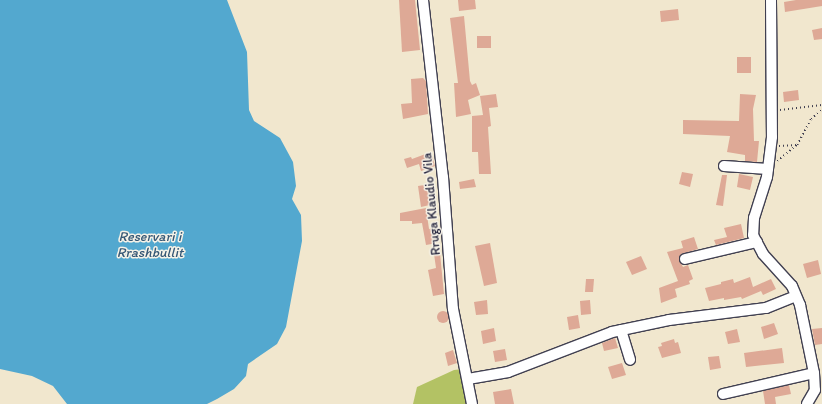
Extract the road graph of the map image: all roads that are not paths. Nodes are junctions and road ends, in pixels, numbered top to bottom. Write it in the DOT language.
graph roads {
  1 [pos="423,0"];
  2 [pos="771,0"];
  3 [pos="724,166"];
  4 [pos="768,168"];
  5 [pos="757,242"];
  6 [pos="684,259"];
  7 [pos="796,296"];
  8 [pos="621,330"];
  9 [pos="630,360"];
  10 [pos="814,373"];
  11 [pos="468,379"];
  12 [pos="723,394"];
  13 [pos="472,404"];
  14 [pos="808,404"];
  1 -- 11 [label="street, Rruga Klaudio Vila"];
  2 -- 4 [label="street"];
  3 -- 4 [label="street"];
  4 -- 5 [label="street"];
  5 -- 6 [label="street"];
  5 -- 7 [label="street"];
  7 -- 8 [label="street"];
  7 -- 10 [label="street"];
  8 -- 9 [label="street"];
  8 -- 11 [label="street"];
  10 -- 12 [label="street"];
  10 -- 14 [label="street"];
  11 -- 13 [label="street, Rruga Klaudio Vila"];
}
